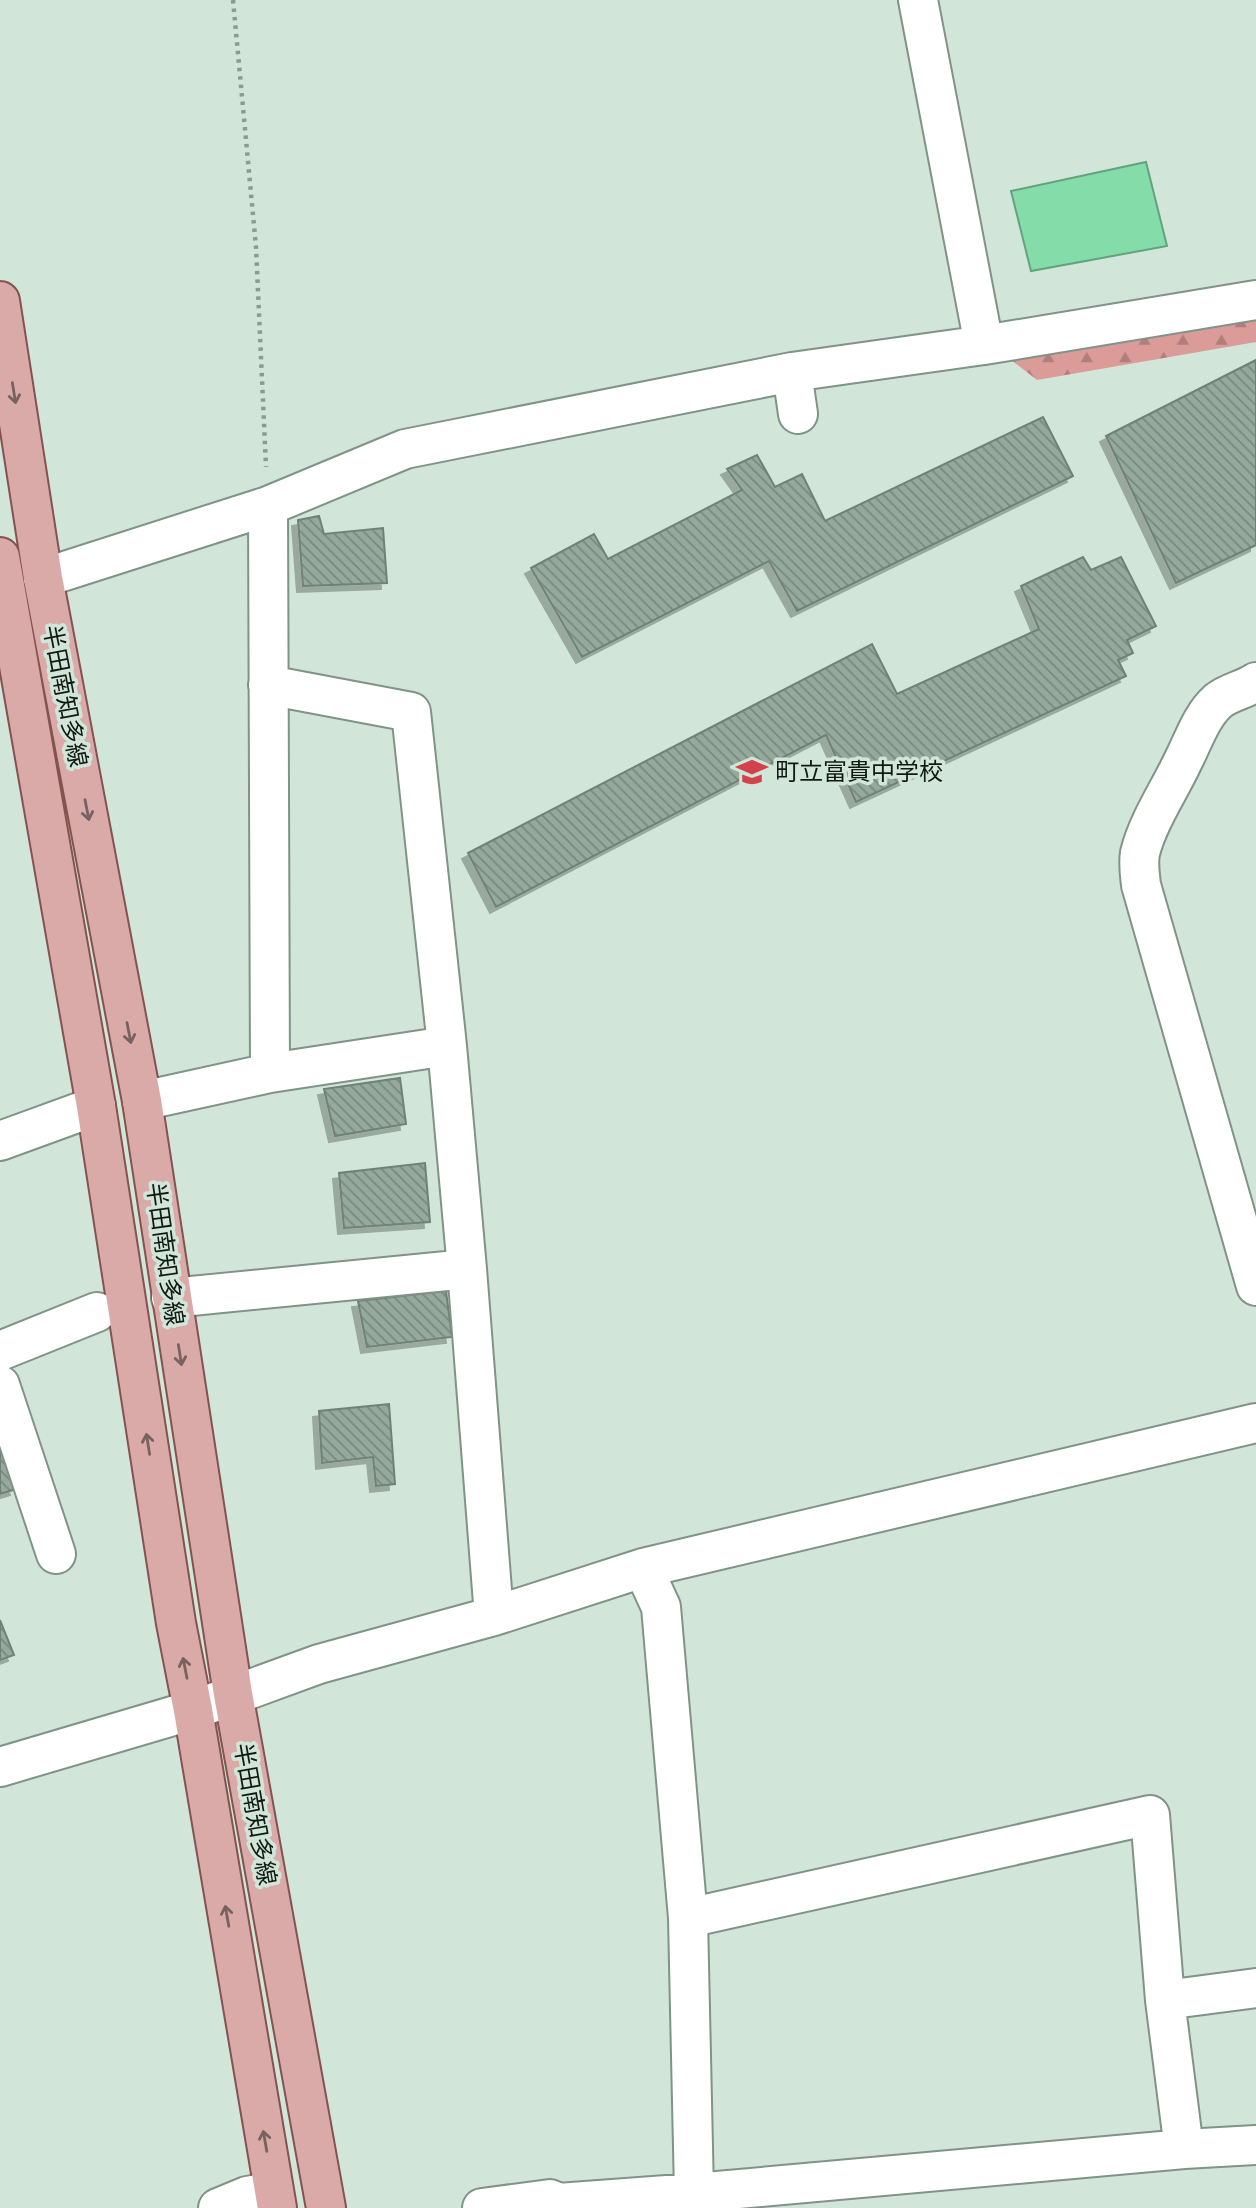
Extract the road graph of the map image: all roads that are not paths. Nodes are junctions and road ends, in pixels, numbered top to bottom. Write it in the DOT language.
graph roads {
  1 [pos="918,0"];
  2 [pos="1256,300"];
  3 [pos="0,301"];
  4 [pos="984,345"];
  5 [pos="792,372"];
  6 [pos="798,414"];
  7 [pos="268,506"];
  8 [pos="0,557"];
  9 [pos="43,578"];
  10 [pos="3,595"];
  11 [pos="1256,682"];
  12 [pos="268,685"];
  13 [pos="447,1046"];
  14 [pos="270,1073"];
  15 [pos="142,1101"];
  16 [pos="96,1106"];
  17 [pos="0,1140"];
  18 [pos="467,1269"];
  19 [pos="1256,1286"];
  20 [pos="171,1297"];
  21 [pos="97,1312"];
  22 [pos="0,1351"];
  23 [pos="0,1385"];
  24 [pos="1256,1423"];
  25 [pos="56,1554"];
  26 [pos="643,1569"];
  27 [pos="494,1616"];
  28 [pos="233,1694"];
  29 [pos="193,1710"];
  30 [pos="0,1767"];
  31 [pos="688,1918"];
  32 [pos="1256,1988"];
  33 [pos="1165,2000"];
  34 [pos="1256,2145"];
  35 [pos="1184,2149"];
  36 [pos="694,2193"];
  37 [pos="275,2199"];
  38 [pos="559,2206"];
  39 [pos="219,2208"];
  40 [pos="326,2208"];
  41 [pos="482,2208"];
  1 -- 4 [label="street"];
  2 -- 4 [label="street"];
  3 -- 9 [label="main road, 半田南知多線, one-way"];
  4 -- 5 [label="street"];
  5 -- 6 [label="street"];
  5 -- 7 [label="street"];
  7 -- 9 [label="street"];
  7 -- 12 [label="street"];
  8 -- 10 [label="main road, 半田南知多線"];
  9 -- 15 [label="main road, 半田南知多線, one-way"];
  10 -- 16 [label="main road, 半田南知多線"];
  11 -- 19 [label="street"];
  12 -- 13 [label="street"];
  12 -- 14 [label="street"];
  13 -- 14 [label="street"];
  13 -- 18 [label="street"];
  14 -- 15 [label="street"];
  15 -- 20 [label="main road, 半田南知多線"];
  16 -- 17 [label="street"];
  29 -- 16 [label="main road, 半田南知多線, one-way"];
  18 -- 20 [label="street"];
  18 -- 27 [label="street"];
  20 -- 28 [label="main road, 半田南知多線, one-way"];
  21 -- 22 [label="street"];
  23 -- 25 [label="street"];
  24 -- 26 [label="street"];
  26 -- 27 [label="street"];
  26 -- 31 [label="street"];
  27 -- 28 [label="street"];
  28 -- 29 [label="street"];
  28 -- 40 [label="main road, 半田南知多線"];
  29 -- 30 [label="street"];
  37 -- 29 [label="main road, 半田南知多線, one-way"];
  31 -- 33 [label="street"];
  31 -- 36 [label="street"];
  32 -- 33 [label="street"];
  33 -- 35 [label="street"];
  34 -- 35 [label="street"];
  35 -- 36 [label="street"];
  36 -- 38 [label="street"];
  37 -- 39 [label="street"];
  38 -- 41 [label="street"];
}
